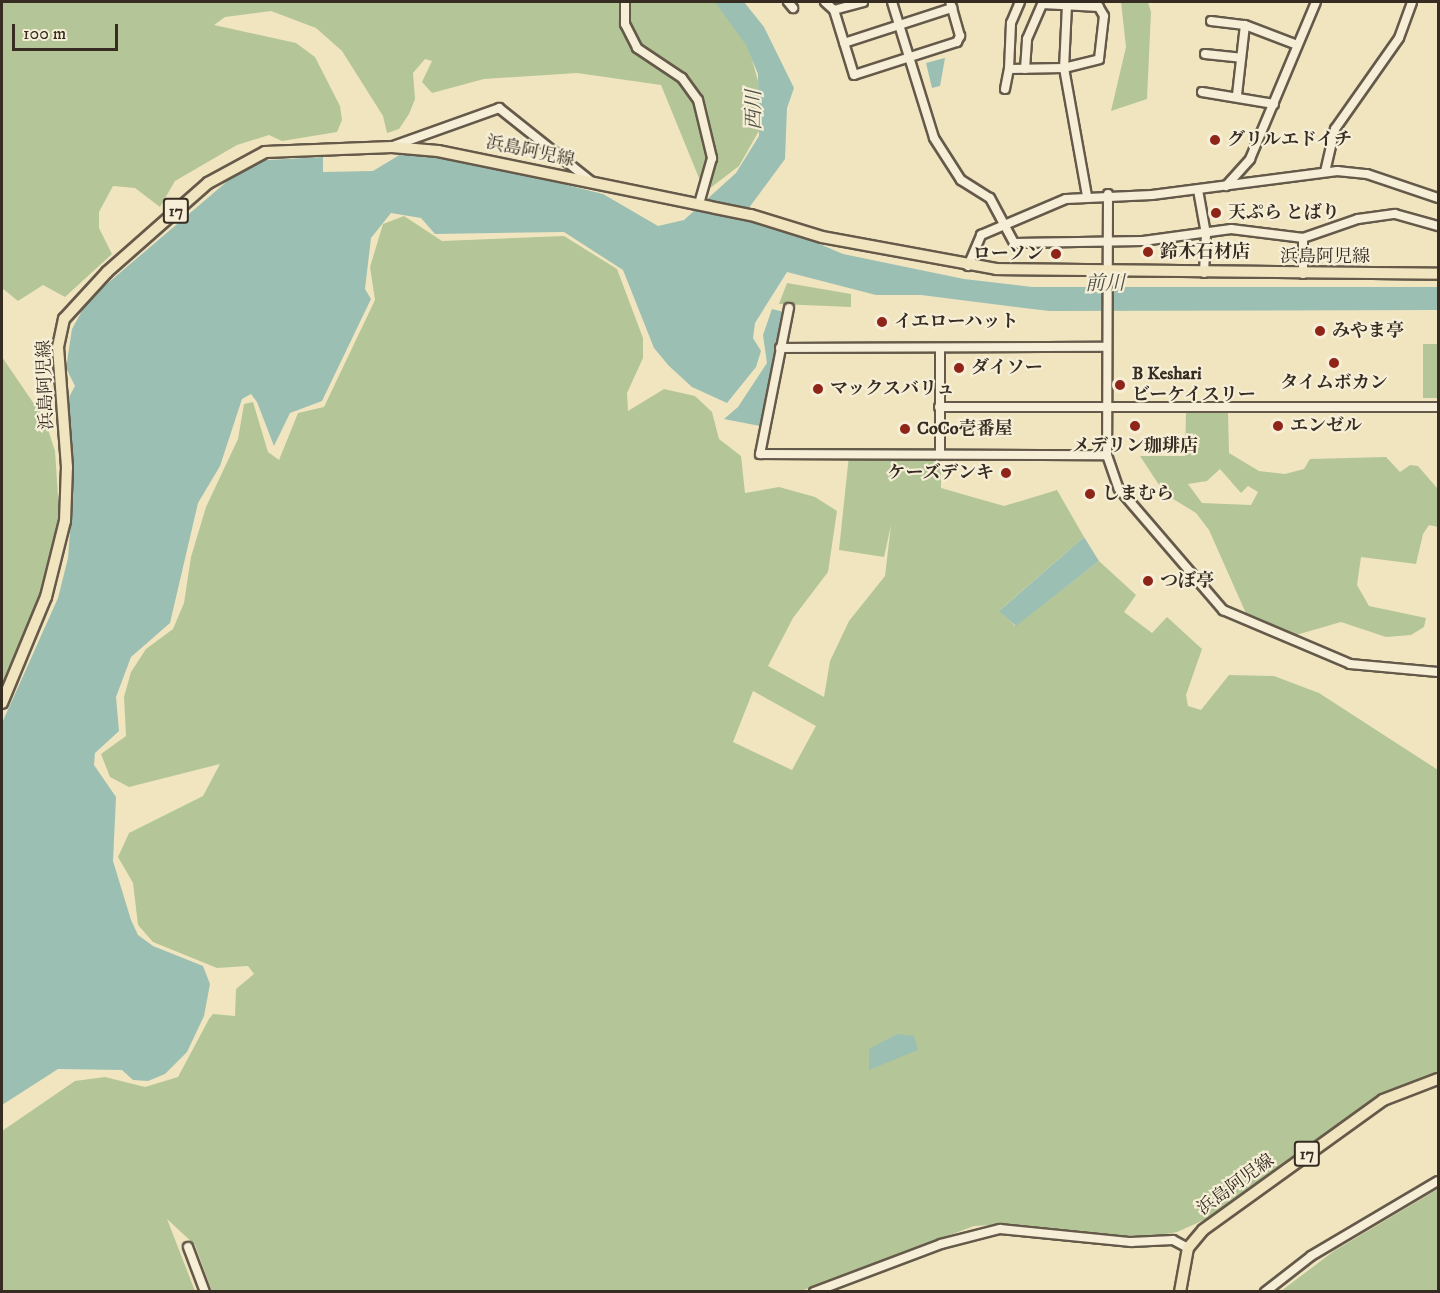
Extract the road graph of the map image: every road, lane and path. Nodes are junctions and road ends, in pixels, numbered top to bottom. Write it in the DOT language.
graph roads {
  1 [pos="625,2"];
  2 [pos="825,2"];
  3 [pos="863,2"];
  4 [pos="892,2"];
  5 [pos="1020,2"];
  6 [pos="1316,2"];
  7 [pos="1412,2"];
  8 [pos="1042,3"];
  9 [pos="1098,4"];
  10 [pos="951,5"];
  11 [pos="1067,5"];
  12 [pos="834,10"];
  13 [pos="1211,21"];
  14 [pos="1245,25"];
  15 [pos="899,26"];
  16 [pos="844,42"];
  17 [pos="1297,45"];
  18 [pos="1205,54"];
  19 [pos="909,58"];
  20 [pos="1241,58"];
  21 [pos="1064,68"];
  22 [pos="1009,69"];
  23 [pos="1025,69"];
  24 [pos="1005,89"];
  25 [pos="1202,92"];
  26 [pos="1237,95"];
  27 [pos="1274,104"];
  28 [pos="392,147"];
  29 [pos="1325,172"];
  30 [pos="593,183"];
  31 [pos="1226,186"];
  32 [pos="1198,190"];
  33 [pos="1108,194"];
  34 [pos="1087,196"];
  35 [pos="1438,198"];
  36 [pos="701,204"];
  37 [pos="1004,222"];
  38 [pos="1438,226"];
  39 [pos="1206,234"];
  40 [pos="1304,238"];
  41 [pos="1107,242"];
  42 [pos="968,266"];
  43 [pos="1204,273"];
  44 [pos="1303,274"];
  45 [pos="1438,274"];
  46 [pos="1107,277"];
  47 [pos="789,308"];
  48 [pos="1107,347"];
  49 [pos="780,348"];
  50 [pos="940,348"];
  51 [pos="939,407"];
  52 [pos="1106,407"];
  53 [pos="1438,407"];
  54 [pos="940,453"];
  55 [pos="1107,455"];
  56 [pos="1438,672"];
  57 [pos="2,703"];
  58 [pos="1438,1079"];
  59 [pos="1438,1181"];
  60 [pos="188,1247"];
  61 [pos="1188,1248"];
  62 [pos="205,1292"];
  63 [pos="814,1292"];
  64 [pos="1180,1292"];
  65 [pos="1265,1292"];
  1 -- 36 [label="street"];
  2 -- 12 [label="street"];
  3 -- 12 [label="street"];
  4 -- 15 [label="street"];
  5 -- 22 [label="street"];
  6 -- 17 [label="street"];
  7 -- 29 [label="street"];
  8 -- 11 [label="street"];
  8 -- 23 [label="street"];
  9 -- 11 [label="street"];
  9 -- 21 [label="street"];
  10 -- 15 [label="street"];
  10 -- 19 [label="street"];
  11 -- 21 [label="street"];
  12 -- 16 [label="street"];
  13 -- 14 [label="street"];
  14 -- 17 [label="street"];
  14 -- 20 [label="street"];
  15 -- 16 [label="street"];
  15 -- 19 [label="street"];
  16 -- 19 [label="street"];
  17 -- 27 [label="street"];
  18 -- 20 [label="street"];
  19 -- 37 [label="street"];
  20 -- 26 [label="street"];
  21 -- 23 [label="street"];
  21 -- 34 [label="street"];
  22 -- 23 [label="street"];
  22 -- 24 [label="street"];
  25 -- 26 [label="street"];
  26 -- 27 [label="street"];
  27 -- 31 [label="street"];
  28 -- 30 [label="main road, 浜島阿児線 / 17"];
  28 -- 30 [label="street"];
  28 -- 57 [label="main road, 浜島阿児線 / 17"];
  29 -- 31 [label="street"];
  29 -- 35 [label="street"];
  30 -- 36 [label="main road, 浜島阿児線 / 17"];
  31 -- 32 [label="street"];
  32 -- 33 [label="street"];
  32 -- 39 [label="street"];
  33 -- 34 [label="street"];
  33 -- 41 [label="street"];
  34 -- 37 [label="street"];
  36 -- 42 [label="main road, 浜島阿児線 / 17"];
  37 -- 41 [label="street"];
  37 -- 42 [label="street"];
  38 -- 40 [label="street"];
  39 -- 40 [label="street"];
  39 -- 41 [label="street"];
  39 -- 43 [label="street"];
  40 -- 44 [label="street"];
  41 -- 46 [label="street"];
  42 -- 46 [label="main road, 浜島阿児線 / 17"];
  43 -- 44 [label="main road, 浜島阿児線 / 17"];
  43 -- 46 [label="main road, 浜島阿児線 / 17"];
  44 -- 45 [label="main road, 浜島阿児線 / 17"];
  46 -- 48 [label="street"];
  47 -- 49 [label="street"];
  48 -- 50 [label="street"];
  48 -- 52 [label="street"];
  49 -- 50 [label="street"];
  49 -- 54 [label="street"];
  50 -- 51 [label="street"];
  51 -- 52 [label="street"];
  51 -- 54 [label="street"];
  52 -- 53 [label="street"];
  52 -- 55 [label="street"];
  54 -- 55 [label="street"];
  55 -- 56 [label="street"];
  58 -- 61 [label="main road, 浜島阿児線 / 17"];
  59 -- 65 [label="street"];
  60 -- 62 [label="street"];
  61 -- 63 [label="street"];
  61 -- 64 [label="main road"];
}
